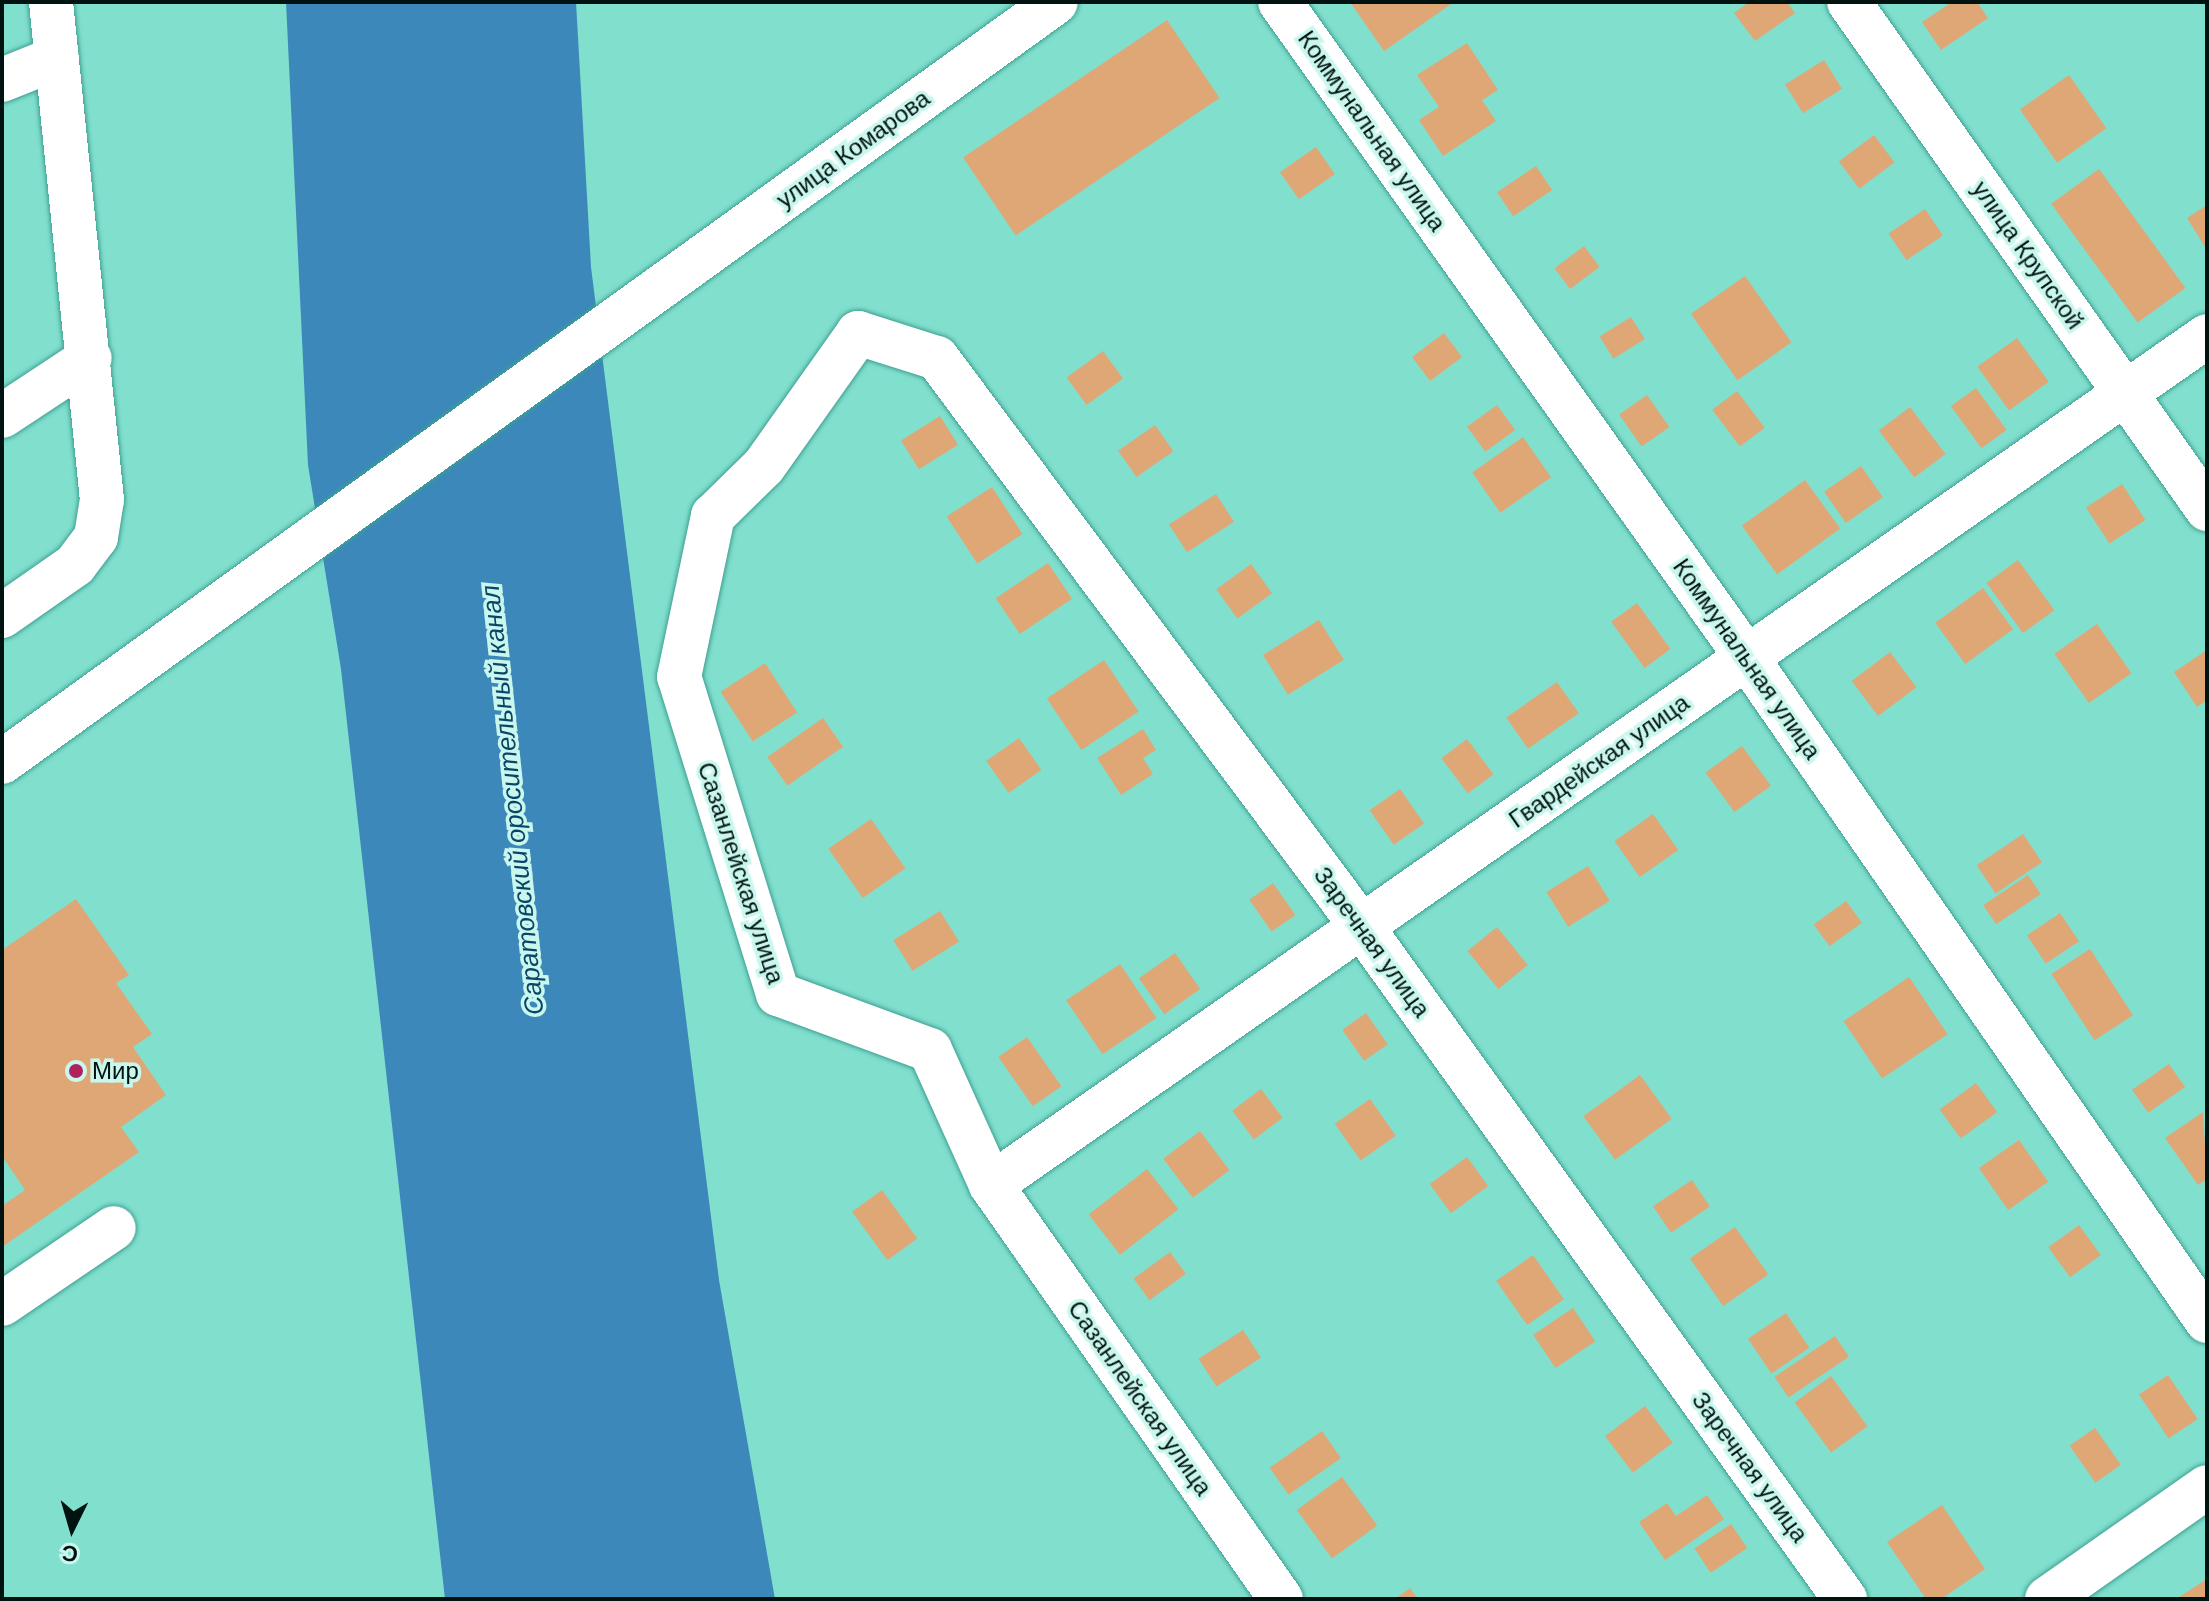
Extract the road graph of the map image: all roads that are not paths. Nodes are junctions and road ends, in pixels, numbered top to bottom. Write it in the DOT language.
graph roads {
  1 [pos="51,2"];
  2 [pos="1056,2"];
  3 [pos="1280,2"];
  4 [pos="1849,2"];
  5 [pos="57,58"];
  6 [pos="2,80"];
  7 [pos="858,333"];
  8 [pos="2207,336"];
  9 [pos="90,358"];
  10 [pos="2126,393"];
  11 [pos="2,416"];
  12 [pos="2207,509"];
  13 [pos="2,616"];
  14 [pos="168,640"];
  15 [pos="1747,658"];
  16 [pos="2,738"];
  17 [pos="2,762"];
  18 [pos="1362,927"];
  19 [pos="991,1185"];
  20 [pos="114,1228"];
  21 [pos="2,1304"];
  22 [pos="2207,1321"];
  23 [pos="2207,1487"];
  24 [pos="1281,1599"];
  25 [pos="1845,1599"];
  26 [pos="2047,1599"];
  1 -- 5 [label="street"];
  2 -- 14 [label="street, улица Комарова"];
  3 -- 15 [label="street, Коммунальная улица"];
  4 -- 10 [label="street, улица Крупской"];
  5 -- 6 [label="street"];
  5 -- 9 [label="street"];
  7 -- 18 [label="street, Заречная улица"];
  7 -- 19 [label="street, Сазанлейская улица"];
  8 -- 10 [label="street, Гвардейская улица"];
  9 -- 11 [label="street"];
  9 -- 13 [label="street"];
  10 -- 12 [label="street, улица Крупской"];
  10 -- 15 [label="street, Гвардейская улица"];
  14 -- 16 [label="street"];
  14 -- 17 [label="street"];
  15 -- 18 [label="street, Гвардейская улица"];
  15 -- 22 [label="street, Коммунальная улица"];
  18 -- 19 [label="street, Гвардейская улица"];
  18 -- 25 [label="street, Заречная улица"];
  19 -- 24 [label="street, Сазанлейская улица"];
  20 -- 21 [label="street"];
  23 -- 26 [label="street"];
}
